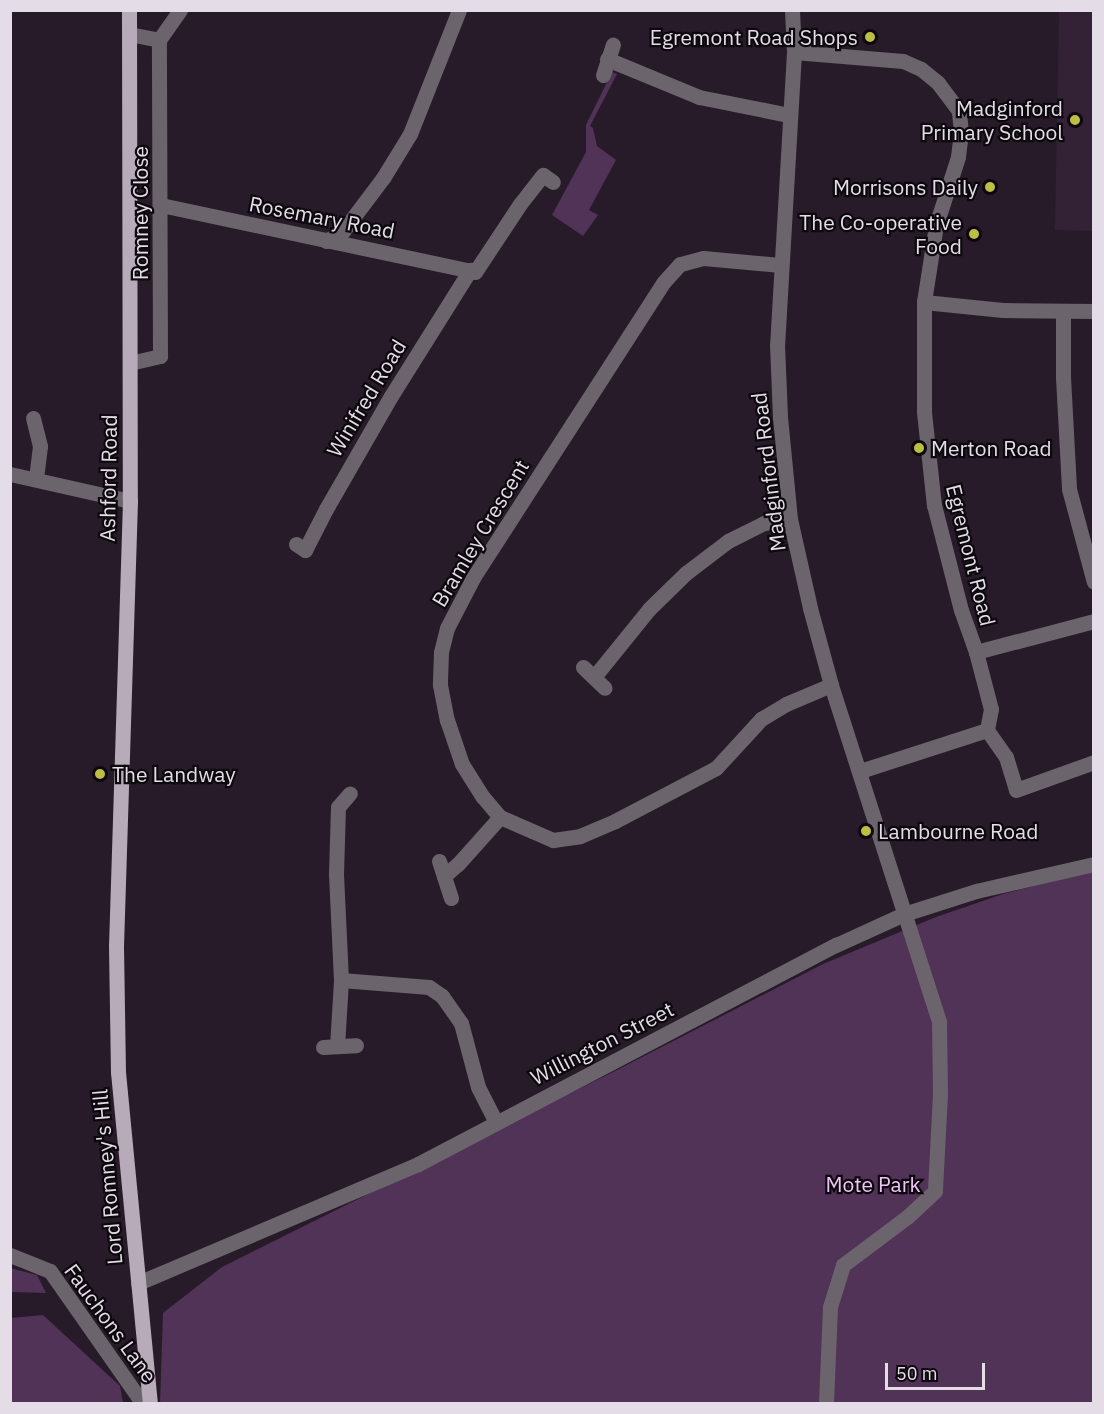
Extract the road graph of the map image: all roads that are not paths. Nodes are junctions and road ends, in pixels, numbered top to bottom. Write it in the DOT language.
graph roads {
  1 [pos="129,10"];
  2 [pos="180,10"];
  3 [pos="459,10"];
  4 [pos="792,10"];
  5 [pos="129,34"];
  6 [pos="159,40"];
  7 [pos="794,52"];
  8 [pos="603,75"];
  9 [pos="789,115"];
  10 [pos="553,182"];
  11 [pos="161,205"];
  12 [pos="326,241"];
  13 [pos="780,265"];
  14 [pos="472,271"];
  15 [pos="924,302"];
  16 [pos="1063,311"];
  17 [pos="1094,311"];
  18 [pos="130,363"];
  19 [pos="33,418"];
  20 [pos="10,474"];
  21 [pos="36,478"];
  22 [pos="130,501"];
  23 [pos="790,519"];
  24 [pos="300,547"];
  25 [pos="1094,582"];
  26 [pos="1094,621"];
  27 [pos="976,652"];
  28 [pos="594,677"];
  29 [pos="831,685"];
  30 [pos="987,730"];
  31 [pos="1094,762"];
  32 [pos="860,771"];
  33 [pos="350,793"];
  34 [pos="500,817"];
  35 [pos="1094,864"];
  36 [pos="452,898"];
  37 [pos="904,914"];
  38 [pos="116,946"];
  39 [pos="341,980"];
  40 [pos="356,1045"];
  41 [pos="495,1122"];
  42 [pos="10,1255"];
  43 [pos="138,1283"];
  44 [pos="143,1404"];
  45 [pos="150,1404"];
  46 [pos="826,1404"];
  1 -- 5 [label="main road, Ashford Road"];
  2 -- 6 [label="street"];
  3 -- 12 [label="street"];
  4 -- 7 [label="street, Madginford Road"];
  5 -- 6 [label="street"];
  5 -- 18 [label="main road, Ashford Road"];
  6 -- 11 [label="street, Romney Close"];
  7 -- 9 [label="street, Madginford Road"];
  7 -- 15 [label="street, Egremont Road"];
  8 -- 9 [label="street"];
  9 -- 13 [label="street, Madginford Road"];
  10 -- 14 [label="street, Winifred Road"];
  11 -- 12 [label="street, Rosemary Road"];
  11 -- 18 [label="street, Romney Close"];
  12 -- 14 [label="street, Rosemary Road"];
  13 -- 23 [label="street, Madginford Road"];
  13 -- 34 [label="street, Bramley Crescent"];
  14 -- 24 [label="street, Winifred Road"];
  15 -- 16 [label="street"];
  15 -- 27 [label="street, Egremont Road"];
  16 -- 17 [label="street"];
  16 -- 25 [label="street"];
  18 -- 22 [label="main road, Ashford Road"];
  19 -- 21 [label="street"];
  20 -- 21 [label="street"];
  21 -- 22 [label="street"];
  22 -- 38 [label="main road, Ashford Road"];
  23 -- 28 [label="street"];
  23 -- 29 [label="street, Madginford Road"];
  26 -- 27 [label="street"];
  27 -- 30 [label="street, Egremont Road"];
  29 -- 32 [label="street, Madginford Road"];
  29 -- 34 [label="street, Bramley Crescent"];
  30 -- 31 [label="street"];
  30 -- 32 [label="street"];
  32 -- 37 [label="street, Madginford Road"];
  33 -- 39 [label="street"];
  34 -- 36 [label="street"];
  35 -- 37 [label="street, Willington Street"];
  37 -- 41 [label="street, Willington Street"];
  37 -- 46 [label="street, Madginford Road"];
  38 -- 43 [label="main road, Lord Romney's Hill"];
  39 -- 40 [label="street"];
  39 -- 41 [label="street"];
  41 -- 43 [label="street, Willington Street"];
  42 -- 44 [label="street, Fauchons Lane"];
  43 -- 45 [label="main road, Lord Romney's Hill"];
}
